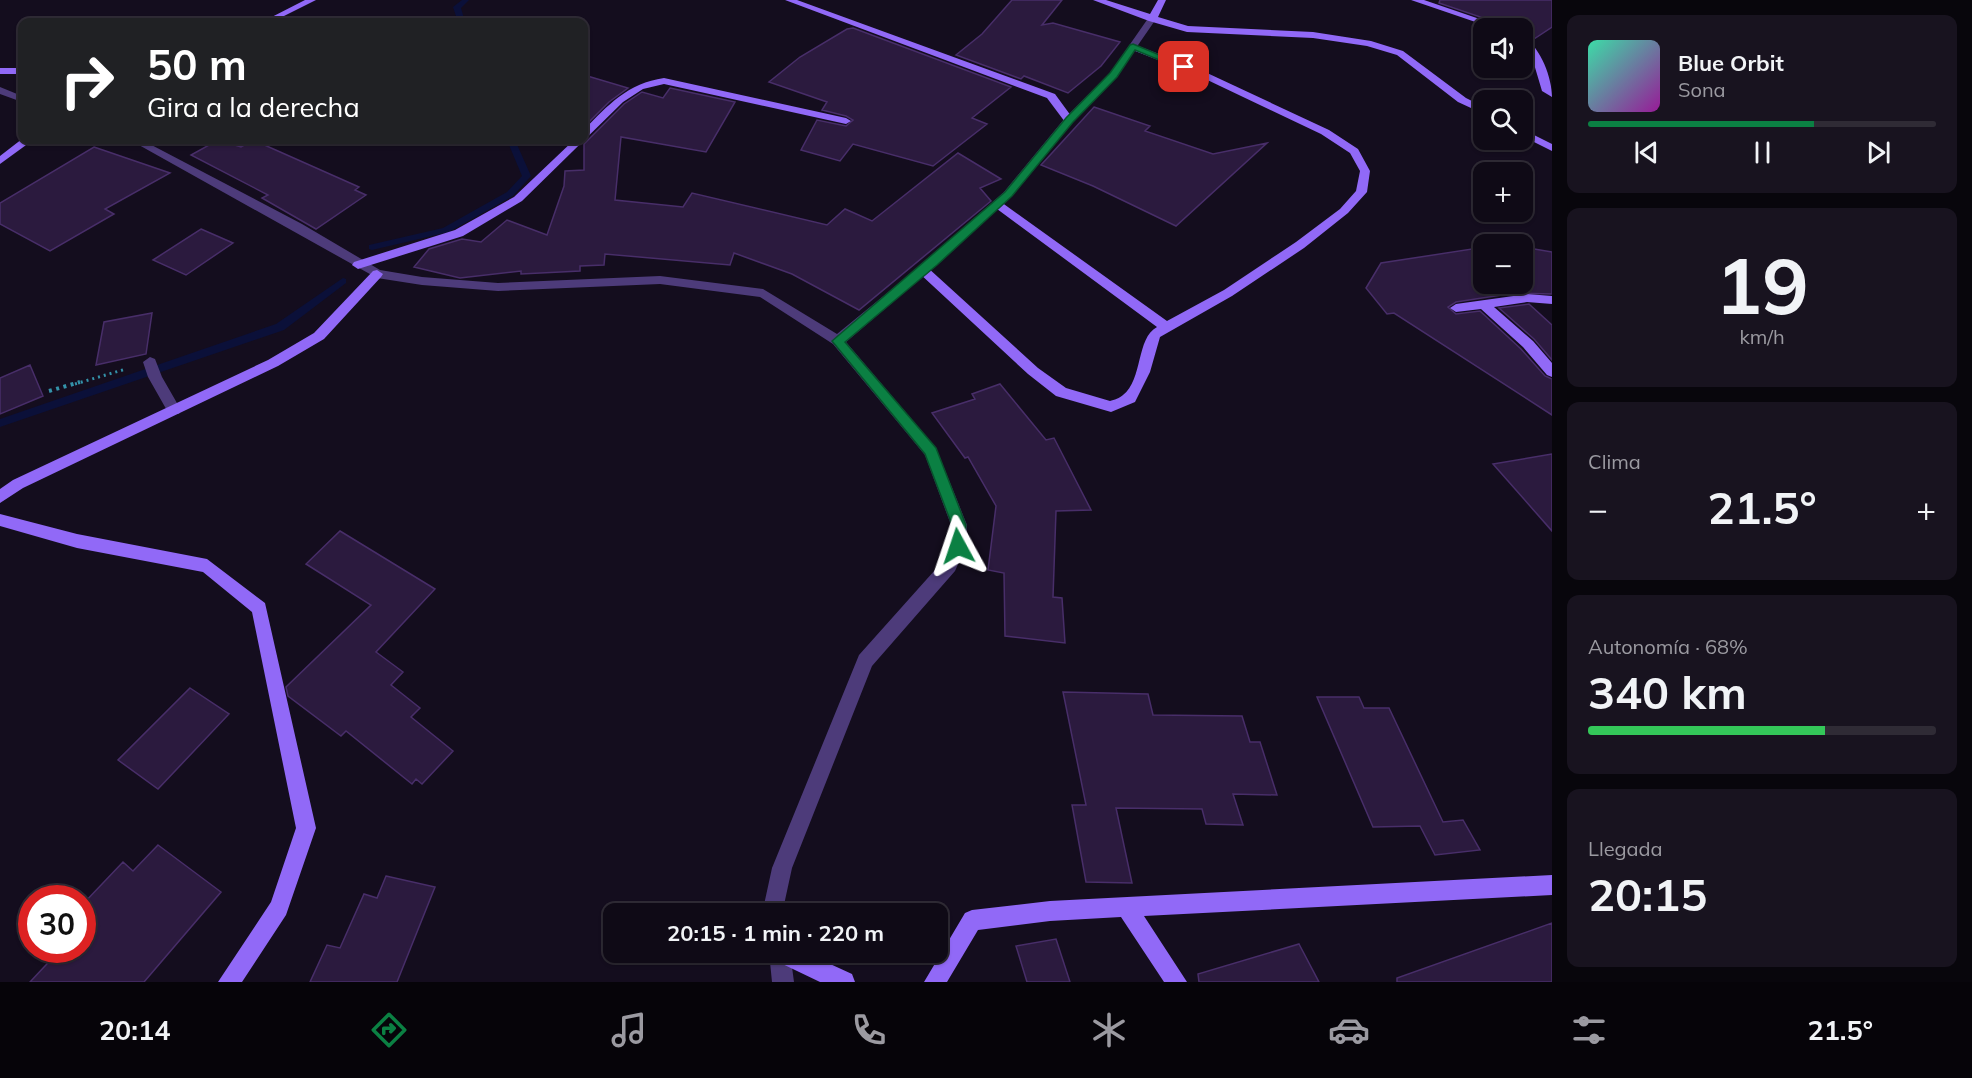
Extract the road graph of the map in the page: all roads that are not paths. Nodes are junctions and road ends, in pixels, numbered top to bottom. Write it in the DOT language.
graph roads {
  1 [pos="312,0"];
  2 [pos="789,0"];
  3 [pos="1097,0"];
  4 [pos="1162,0"];
  5 [pos="1415,0"];
  6 [pos="274,18"];
  7 [pos="1473,19"];
  8 [pos="1152,20"];
  9 [pos="1133,47"];
  10 [pos="1533,51"];
  11 [pos="0,71"];
  12 [pos="18,71"];
  13 [pos="0,90"];
  14 [pos="1552,94"];
  15 [pos="18,97"];
  16 [pos="1473,106"];
  17 [pos="1069,120"];
  18 [pos="846,121"];
  19 [pos="588,132"];
  20 [pos="1533,138"];
  21 [pos="23,144"];
  22 [pos="142,144"];
  23 [pos="576,144"];
  24 [pos="1552,148"];
  25 [pos="0,161"];
  26 [pos="998,204"];
  27 [pos="358,265"];
  28 [pos="923,270"];
  29 [pos="377,274"];
  30 [pos="1552,300"];
  31 [pos="1483,304"];
  32 [pos="1456,308"];
  33 [pos="1166,327"];
  34 [pos="838,341"];
  35 [pos="150,362"];
  36 [pos="1552,372"];
  37 [pos="174,411"];
  38 [pos="0,497"];
  39 [pos="0,520"];
  40 [pos="1552,885"];
  41 [pos="774,903"];
  42 [pos="1126,907"];
  43 [pos="780,963"];
  44 [pos="803,963"];
  45 [pos="228,982"];
  46 [pos="783,982"];
  47 [pos="844,982"];
  48 [pos="934,982"];
  49 [pos="1176,982"];
  1 -- 6 [label="street"];
  2 -- 17 [label="street"];
  3 -- 8 [label="street"];
  4 -- 8 [label="street"];
  5 -- 7 [label="street"];
  8 -- 9 [label="street"];
  8 -- 16 [label="street"];
  9 -- 17 [label="street"];
  9 -- 33 [label="street"];
  10 -- 14 [label="street"];
  11 -- 12 [label="street"];
  13 -- 15 [label="street"];
  17 -- 26 [label="street"];
  18 -- 19 [label="street"];
  20 -- 24 [label="street"];
  21 -- 25 [label="street"];
  22 -- 27 [label="street"];
  23 -- 27 [label="street"];
  26 -- 28 [label="street"];
  26 -- 33 [label="street"];
  27 -- 29 [label="street"];
  28 -- 33 [label="street"];
  28 -- 34 [label="street"];
  29 -- 34 [label="street"];
  29 -- 37 [label="street"];
  30 -- 31 [label="street"];
  31 -- 32 [label="street"];
  31 -- 36 [label="street"];
  34 -- 41 [label="street"];
  35 -- 37 [label="street"];
  37 -- 38 [label="street"];
  39 -- 45 [label="street"];
  40 -- 42 [label="street"];
  42 -- 48 [label="street"];
  42 -- 49 [label="street"];
  43 -- 46 [label="street"];
  44 -- 47 [label="street"];
}
